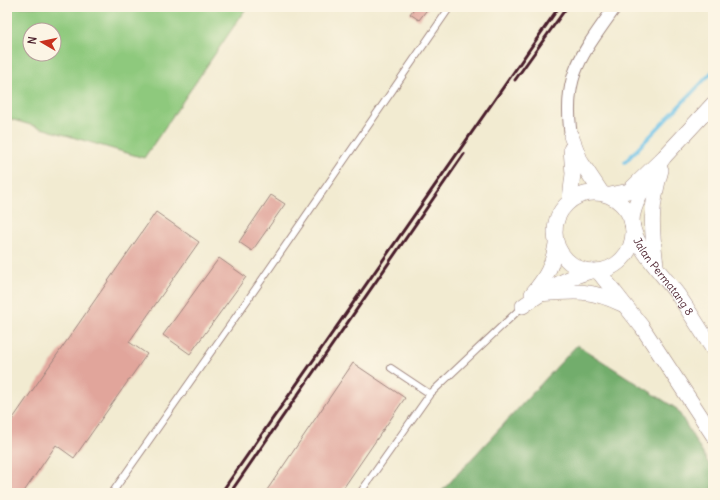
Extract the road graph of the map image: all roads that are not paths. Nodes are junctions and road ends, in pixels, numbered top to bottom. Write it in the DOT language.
graph roads {
  1 [pos="450,7"];
  2 [pos="615,7"];
  3 [pos="713,104"];
  4 [pos="571,136"];
  5 [pos="664,157"];
  6 [pos="606,194"];
  7 [pos="570,199"];
  8 [pos="632,223"];
  9 [pos="556,244"];
  10 [pos="656,265"];
  11 [pos="595,271"];
  12 [pos="540,294"];
  13 [pos="625,305"];
  14 [pos="523,306"];
  15 [pos="713,349"];
  16 [pos="391,368"];
  17 [pos="430,394"];
  18 [pos="713,435"];
  19 [pos="112,493"];
  20 [pos="360,493"];
  1 -- 19 [label="lane"];
  2 -- 4 [label="street"];
  3 -- 5 [label="street"];
  4 -- 6 [label="street"];
  4 -- 7 [label="street"];
  5 -- 6 [label="street"];
  5 -- 8 [label="street"];
  5 -- 10 [label="street"];
  6 -- 7 [label="street"];
  6 -- 8 [label="street"];
  7 -- 9 [label="street"];
  8 -- 10 [label="street, Jalan Permatang 8"];
  8 -- 11 [label="street"];
  9 -- 11 [label="street"];
  9 -- 14 [label="street"];
  10 -- 15 [label="street, Jalan Permatang 8"];
  11 -- 12 [label="street"];
  11 -- 13 [label="street"];
  12 -- 13 [label="street"];
  12 -- 14 [label="street"];
  13 -- 18 [label="street"];
  14 -- 17 [label="lane"];
  16 -- 17 [label="lane"];
  17 -- 20 [label="lane"];
}
